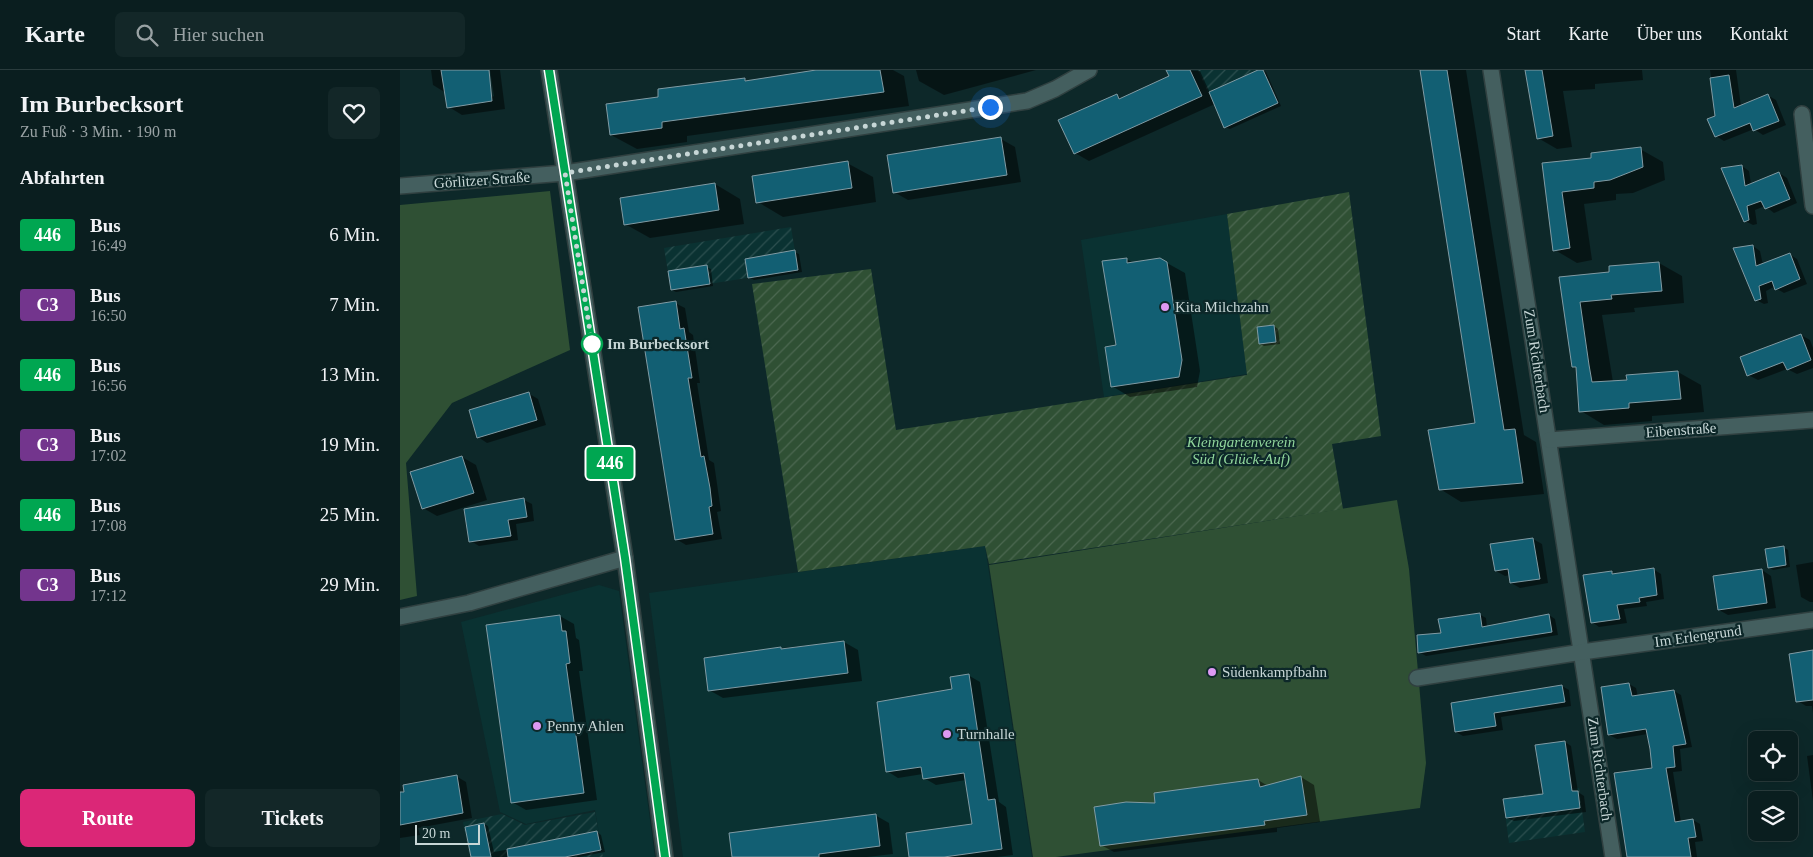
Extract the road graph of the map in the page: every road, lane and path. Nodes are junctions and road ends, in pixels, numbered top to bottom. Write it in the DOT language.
graph roads {
  1 [pos="549,70"];
  2 [pos="1089,70"];
  3 [pos="1491,70"];
  4 [pos="1802,114"];
  5 [pos="565,173"];
  6 [pos="400,186"];
  7 [pos="1813,206"];
  8 [pos="1813,420"];
  9 [pos="1549,440"];
  10 [pos="625,558"];
  11 [pos="400,617"];
  12 [pos="1813,620"];
  13 [pos="1582,652"];
  14 [pos="1417,678"];
  15 [pos="665,857"];
  16 [pos="1613,857"];
  1 -- 5 [label="street"];
  2 -- 5 [label="street, Görlitzer Straße"];
  3 -- 9 [label="street, Zum Richterbach"];
  4 -- 7 [label="street"];
  5 -- 6 [label="street, Görlitzer Straße"];
  5 -- 10 [label="street"];
  8 -- 9 [label="street, Eibenstraße"];
  9 -- 13 [label="street, Zum Richterbach"];
  10 -- 11 [label="street"];
  10 -- 15 [label="street"];
  12 -- 13 [label="street, Im Erlengrund"];
  13 -- 14 [label="street"];
  13 -- 16 [label="street, Zum Richterbach"];
}
